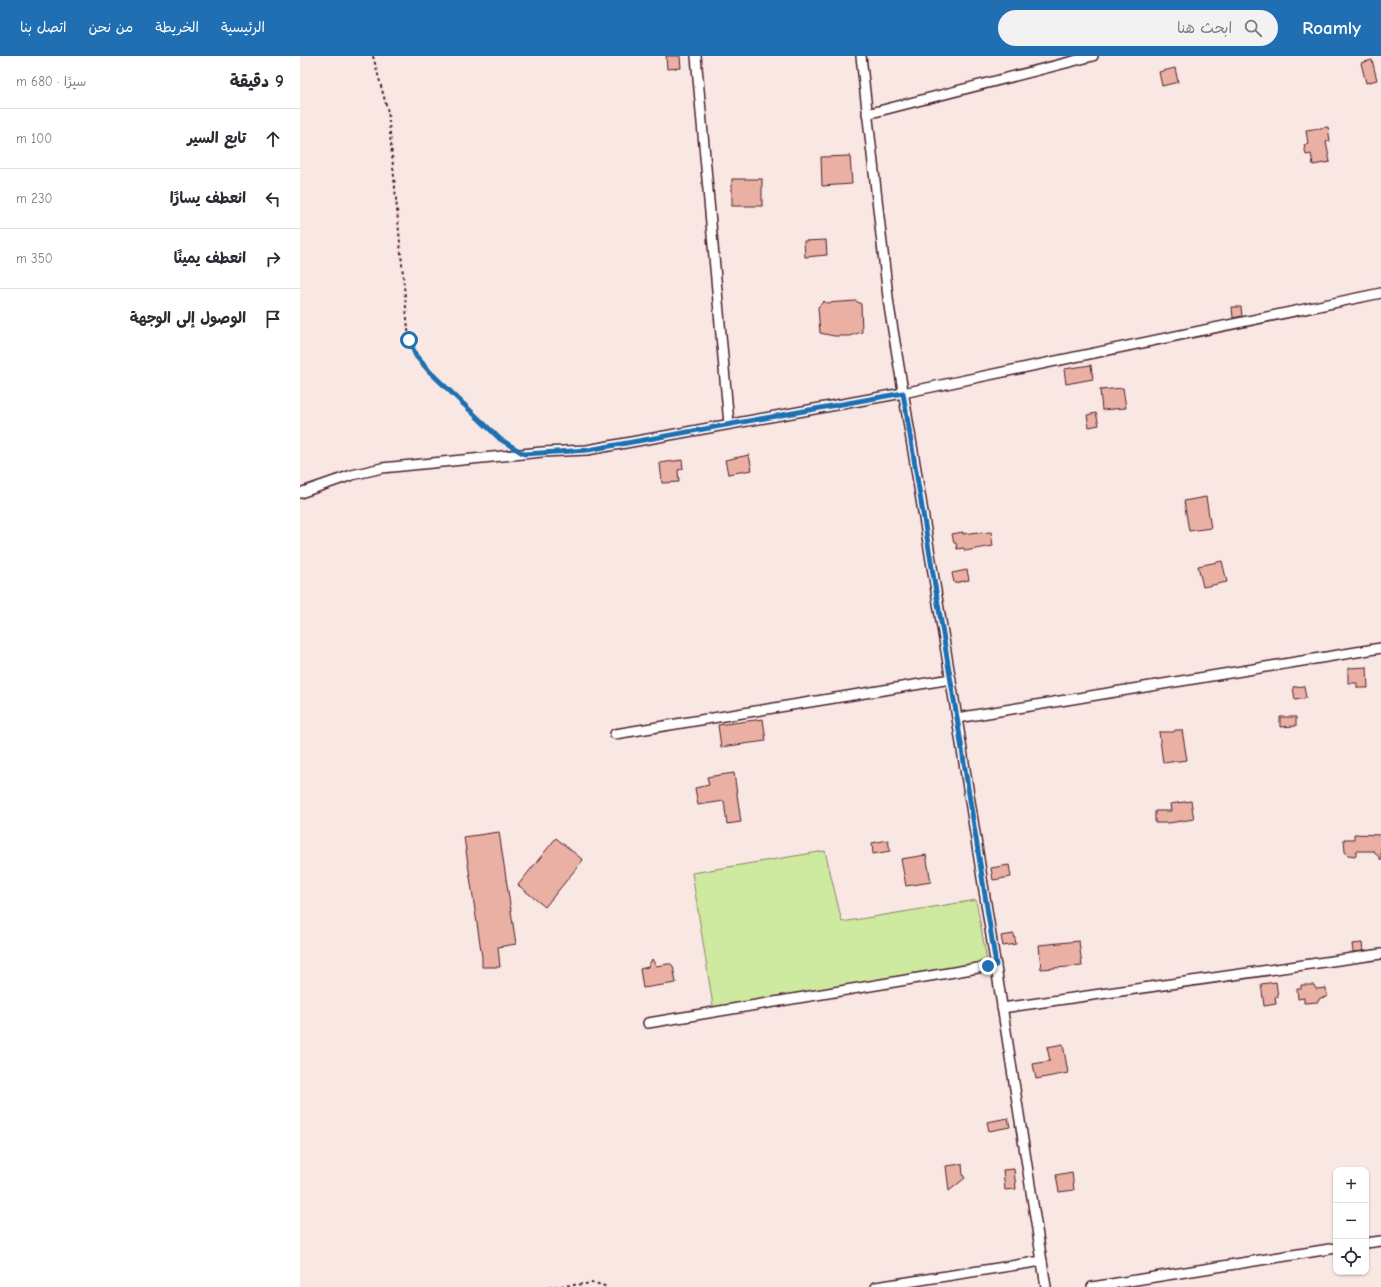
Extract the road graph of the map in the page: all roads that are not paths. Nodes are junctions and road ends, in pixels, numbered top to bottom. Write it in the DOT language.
graph roads {
  1 [pos="696,56"];
  2 [pos="862,56"];
  3 [pos="1093,56"];
  4 [pos="867,114"];
  5 [pos="1381,293"];
  6 [pos="903,393"];
  7 [pos="729,424"];
  8 [pos="300,493"];
  9 [pos="1381,648"];
  10 [pos="951,679"];
  11 [pos="957,718"];
  12 [pos="615,734"];
  13 [pos="1381,954"];
  14 [pos="996,965"];
  15 [pos="1002,1008"];
  16 [pos="648,1024"];
  17 [pos="1381,1241"];
  18 [pos="1369,1243"];
  19 [pos="1333,1248"];
  20 [pos="1042,1260"];
  21 [pos="876,1287"];
  22 [pos="1046,1287"];
  23 [pos="1092,1287"];
  1 -- 7 [label="street"];
  2 -- 4 [label="street"];
  3 -- 4 [label="street"];
  4 -- 6 [label="street"];
  5 -- 6 [label="street"];
  6 -- 7 [label="street"];
  6 -- 10 [label="street"];
  7 -- 8 [label="street"];
  9 -- 11 [label="street"];
  10 -- 11 [label="street"];
  10 -- 12 [label="street"];
  11 -- 14 [label="street"];
  13 -- 15 [label="street"];
  14 -- 15 [label="street"];
  14 -- 16 [label="street"];
  15 -- 20 [label="street"];
  17 -- 18 [label="street"];
  19 -- 23 [label="street"];
  20 -- 21 [label="street"];
  20 -- 22 [label="street"];
}
